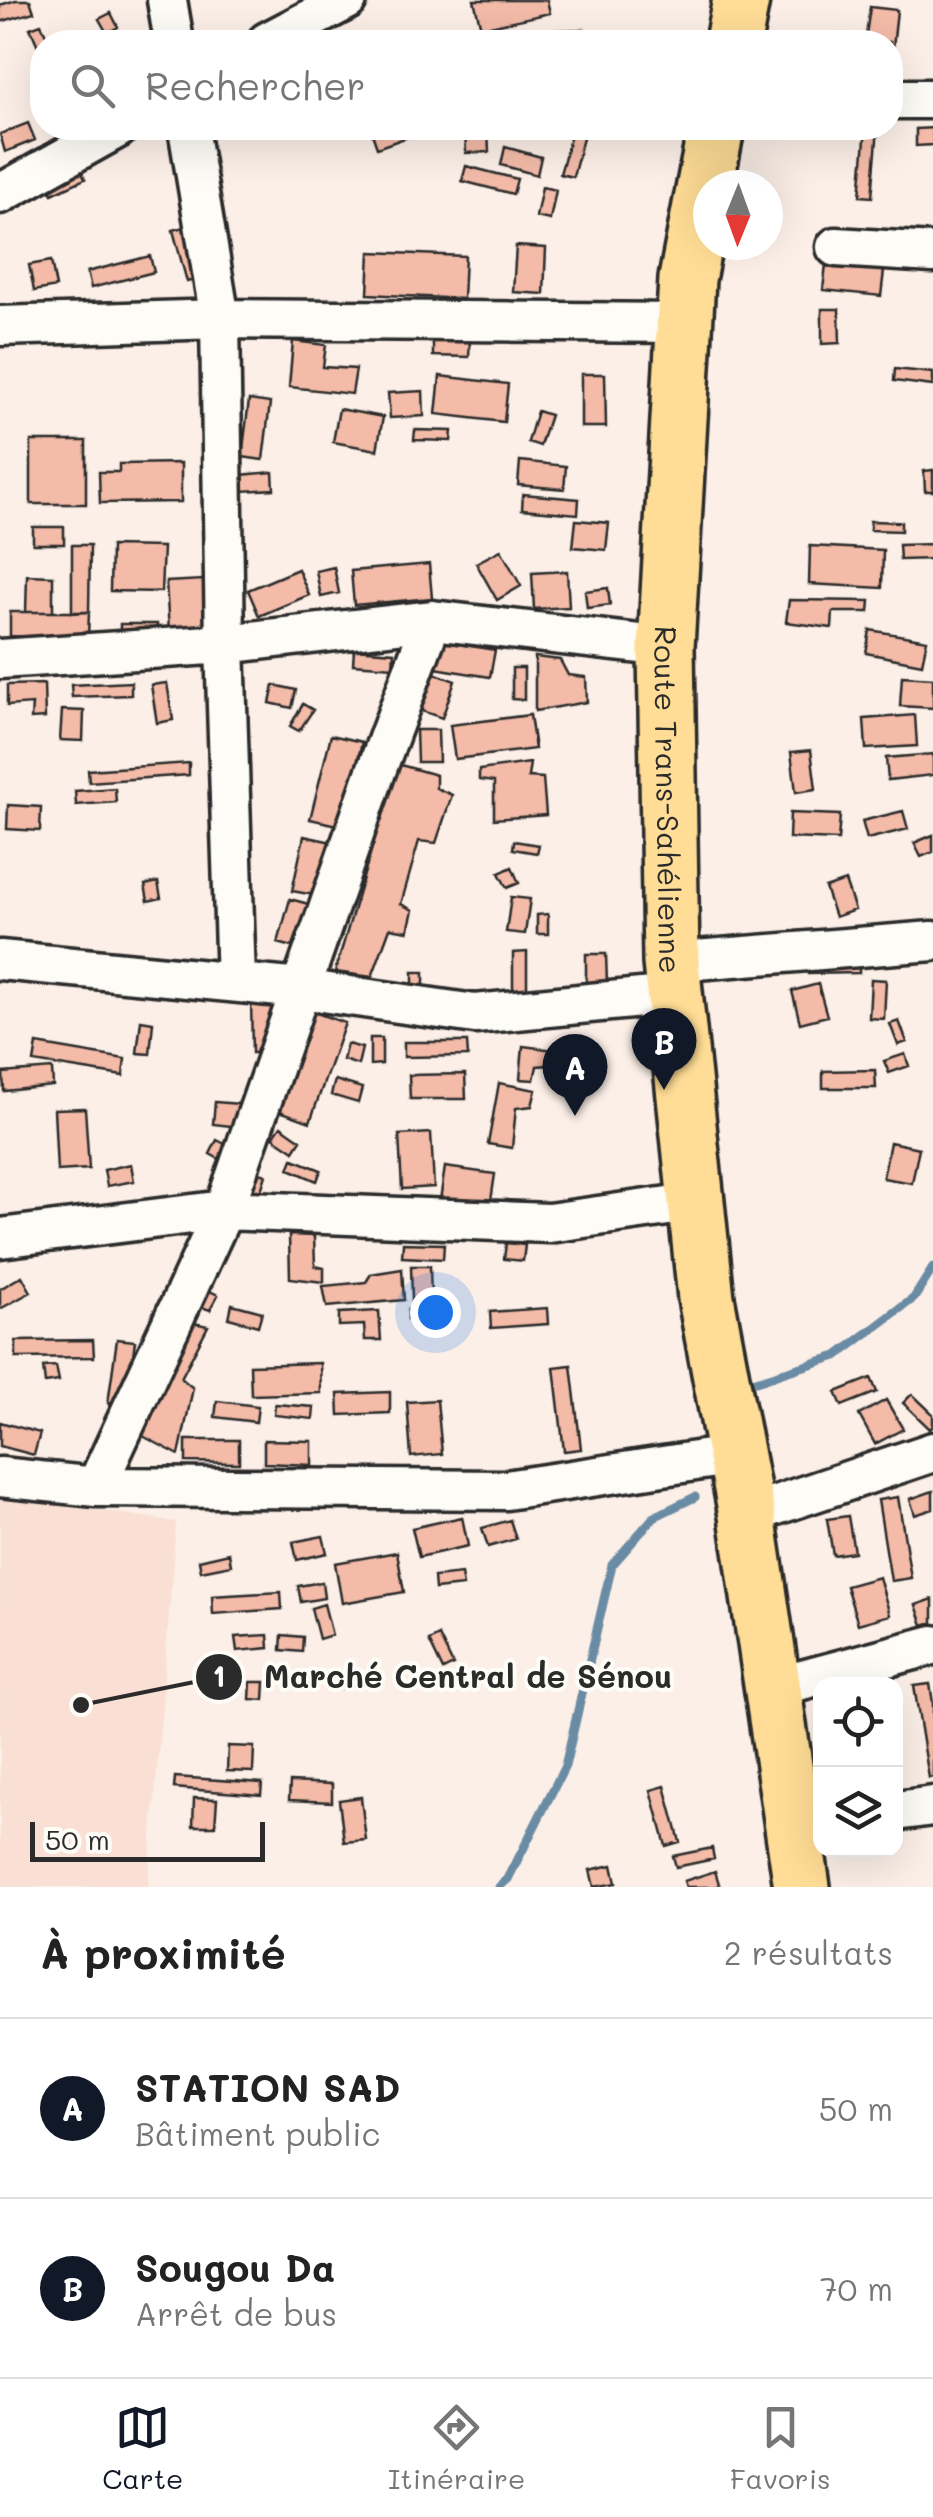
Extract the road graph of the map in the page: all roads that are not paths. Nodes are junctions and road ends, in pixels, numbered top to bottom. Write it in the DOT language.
graph roads {
  1 [pos="167,0"];
  2 [pos="347,0"];
  3 [pos="741,0"];
  4 [pos="172,30"];
  5 [pos="290,30"];
  6 [pos="735,30"];
  7 [pos="903,99"];
  8 [pos="933,99"];
  9 [pos="97,140"];
  10 [pos="190,140"];
  11 [pos="714,140"];
  12 [pos="0,194"];
  13 [pos="836,248"];
  14 [pos="933,253"];
  15 [pos="220,319"];
  16 [pos="684,323"];
  17 [pos="0,326"];
  18 [pos="432,620"];
  19 [pos="225,644"];
  20 [pos="666,647"];
  21 [pos="0,658"];
  22 [pos="933,941"];
  23 [pos="0,960"];
  24 [pos="672,978"];
  25 [pos="236,982"];
  26 [pos="301,989"];
  27 [pos="696,1202"];
  28 [pos="224,1210"];
  29 [pos="0,1238"];
  30 [pos="933,1452"];
  31 [pos="736,1454"];
  32 [pos="0,1477"];
  33 [pos="96,1487"];
  34 [pos="746,1515"];
  35 [pos="933,1645"];
  36 [pos="772,1688"];
  37 [pos="933,1806"];
  38 [pos="903,1810"];
  39 [pos="806,1822"];
  40 [pos="802,1887"];
  1 -- 4 [label="street"];
  2 -- 5 [label="street"];
  3 -- 6 [label="highway"];
  7 -- 8 [label="street"];
  9 -- 12 [label="street"];
  10 -- 15 [label="street"];
  11 -- 16 [label="highway, Route Trans-Sahélienne"];
  13 -- 14 [label="street"];
  15 -- 16 [label="street"];
  15 -- 17 [label="street"];
  15 -- 19 [label="street"];
  16 -- 20 [label="highway, Route Trans-Sahélienne"];
  18 -- 19 [label="street"];
  18 -- 20 [label="street"];
  18 -- 26 [label="street"];
  19 -- 21 [label="street"];
  19 -- 25 [label="street"];
  20 -- 24 [label="highway, Route Trans-Sahélienne"];
  22 -- 24 [label="street"];
  23 -- 25 [label="street"];
  24 -- 26 [label="street"];
  24 -- 27 [label="highway, Route Trans-Sahélienne"];
  25 -- 26 [label="street"];
  26 -- 28 [label="street"];
  27 -- 28 [label="street"];
  27 -- 31 [label="highway, Route Trans-Sahélienne"];
  28 -- 29 [label="street"];
  28 -- 33 [label="street"];
  30 -- 34 [label="street"];
  31 -- 33 [label="street"];
  31 -- 34 [label="highway, Route Trans-Sahélienne"];
  32 -- 33 [label="street"];
  34 -- 36 [label="highway, Route Trans-Sahélienne"];
  35 -- 36 [label="street"];
  36 -- 39 [label="highway, Route Trans-Sahélienne"];
  37 -- 38 [label="street"];
  39 -- 40 [label="highway, Route Trans-Sahélienne"];
}
